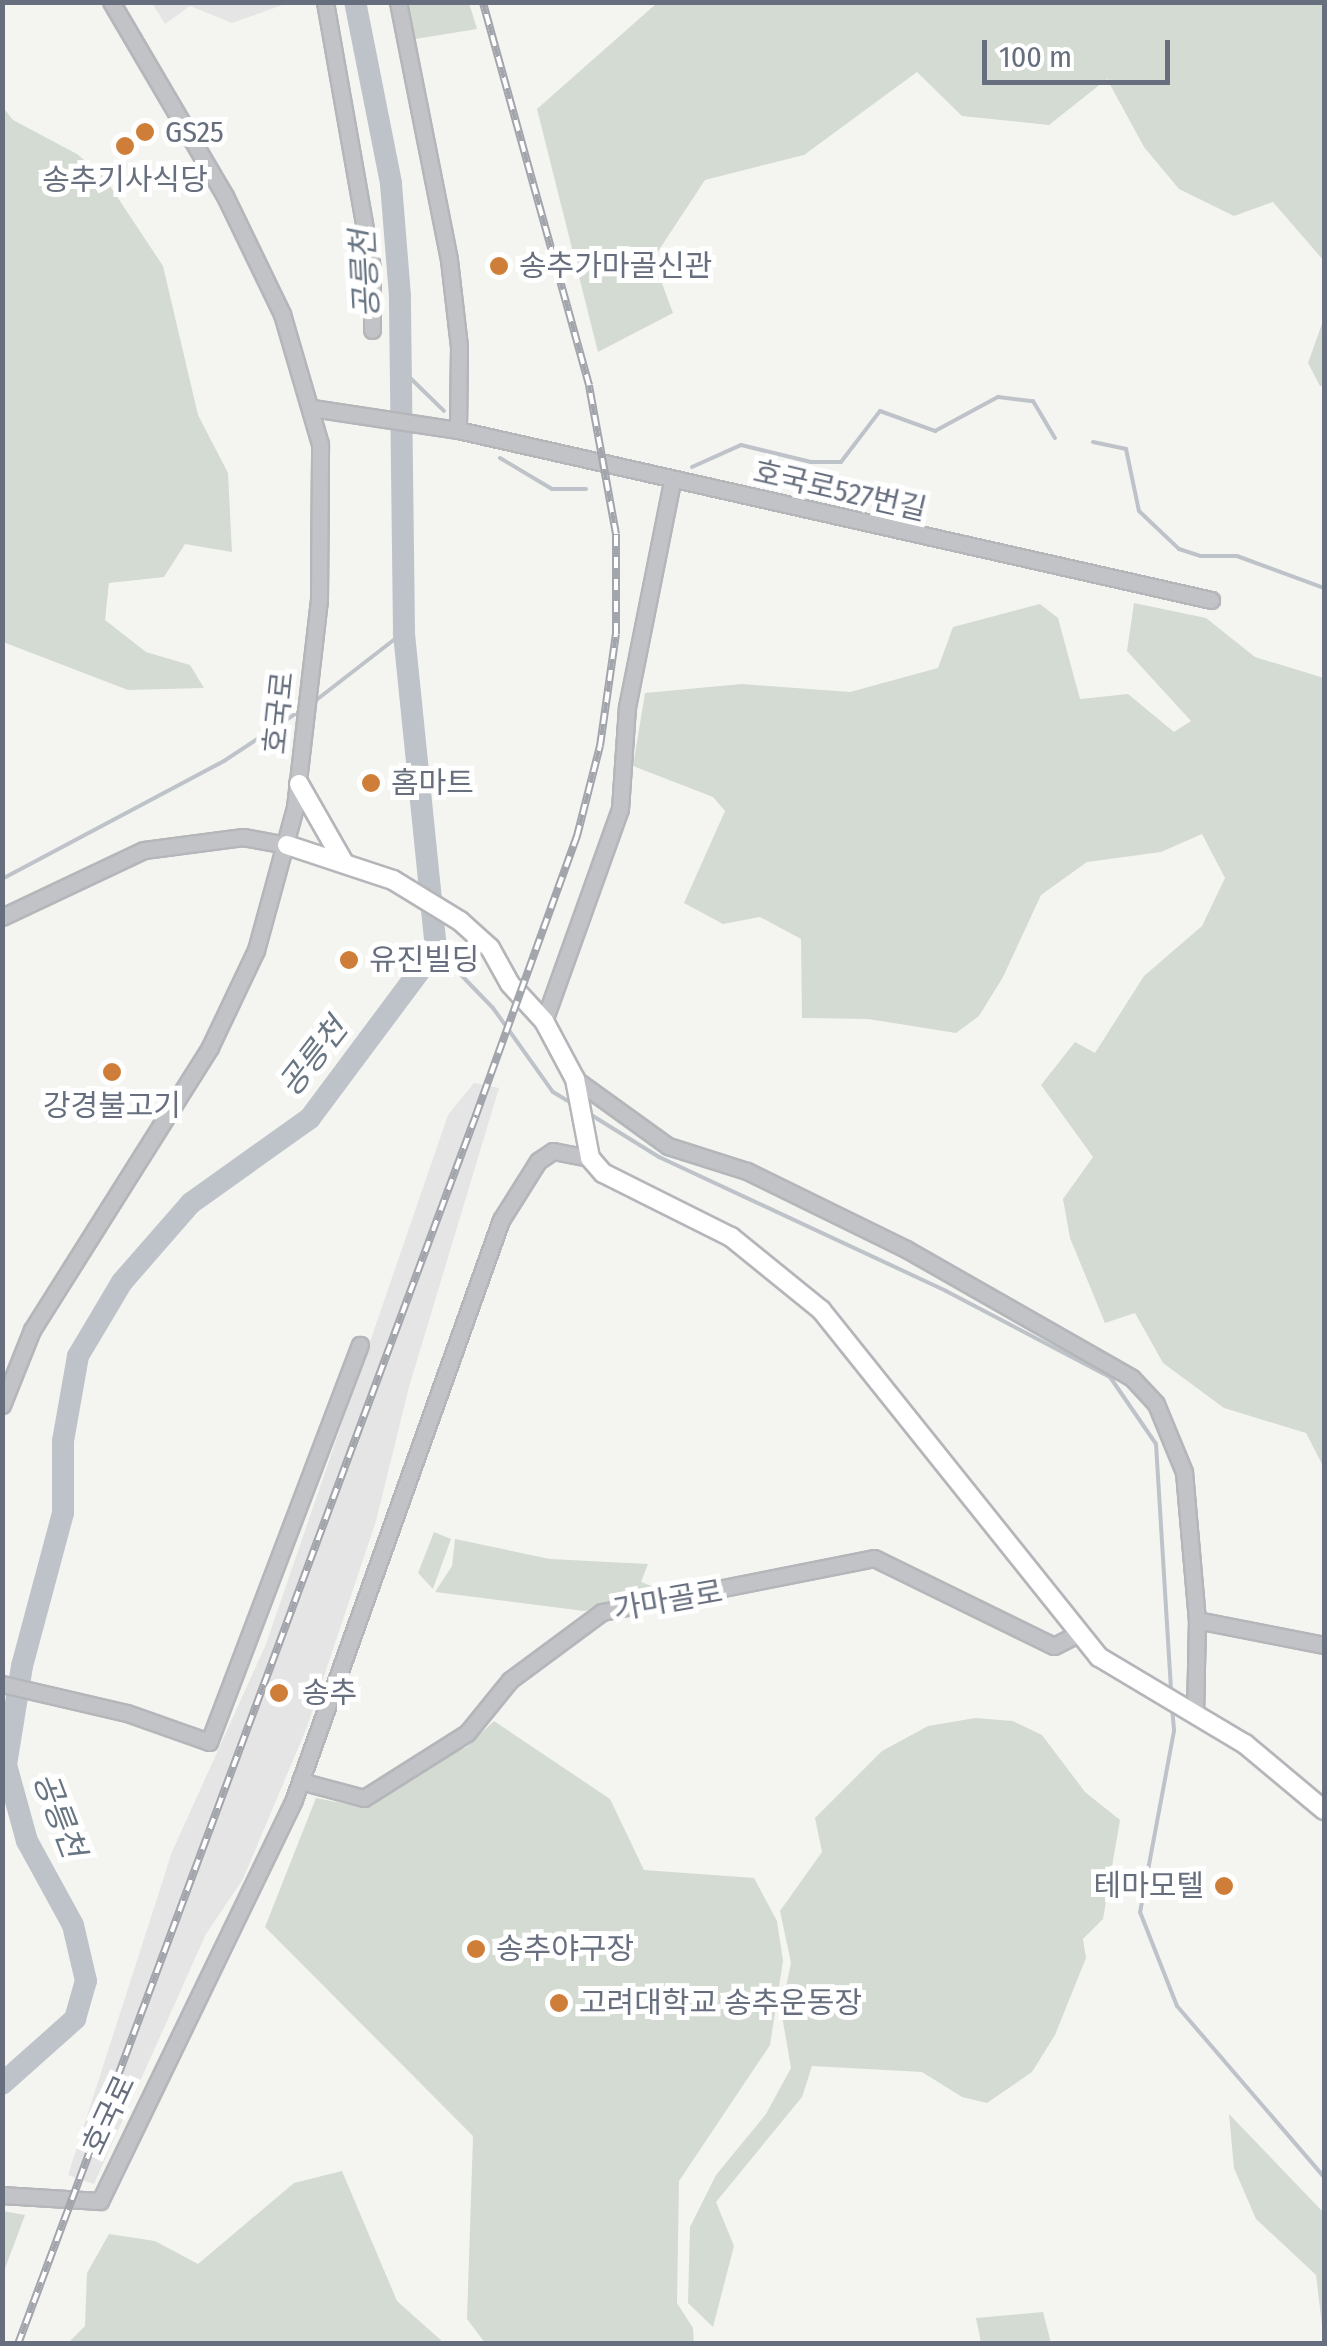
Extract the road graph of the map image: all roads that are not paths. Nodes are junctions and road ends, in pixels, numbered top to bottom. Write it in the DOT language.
graph roads {
  1 [pos="112,2"];
  2 [pos="325,2"];
  3 [pos="398,2"];
  4 [pos="372,330"];
  5 [pos="312,408"];
  6 [pos="458,430"];
  7 [pos="672,482"];
  8 [pos="1211,600"];
  9 [pos="298,784"];
  10 [pos="287,845"];
  11 [pos="344,862"];
  12 [pos="2,917"];
  13 [pos="544,1021"];
  14 [pos="575,1079"];
  15 [pos="589,1152"];
  16 [pos="360,1345"];
  17 [pos="2,1405"];
  18 [pos="1196,1620"];
  19 [pos="1078,1633"];
  20 [pos="1324,1645"];
  21 [pos="2,1684"];
  22 [pos="1195,1715"];
  23 [pos="300,1781"];
  24 [pos="1324,1810"];
  25 [pos="2,2194"];
  1 -- 5 [label="street, 호국로"];
  2 -- 4 [label="street"];
  3 -- 6 [label="street"];
  5 -- 6 [label="street, 호국로527번길"];
  5 -- 9 [label="street, 호국로"];
  6 -- 7 [label="street, 호국로527번길"];
  7 -- 8 [label="street, 호국로527번길"];
  7 -- 13 [label="street"];
  9 -- 10 [label="street, 호국로"];
  9 -- 11 [label="main road"];
  10 -- 11 [label="main road"];
  10 -- 12 [label="street"];
  10 -- 17 [label="street, 호국로"];
  11 -- 13 [label="main road"];
  13 -- 14 [label="main road"];
  14 -- 15 [label="main road"];
  14 -- 18 [label="street"];
  15 -- 19 [label="main road"];
  15 -- 23 [label="street"];
  16 -- 21 [label="street"];
  18 -- 20 [label="street"];
  18 -- 22 [label="street"];
  19 -- 22 [label="main road"];
  19 -- 23 [label="street, 가마골로"];
  22 -- 24 [label="main road"];
  23 -- 25 [label="street, 호국로"];
}
